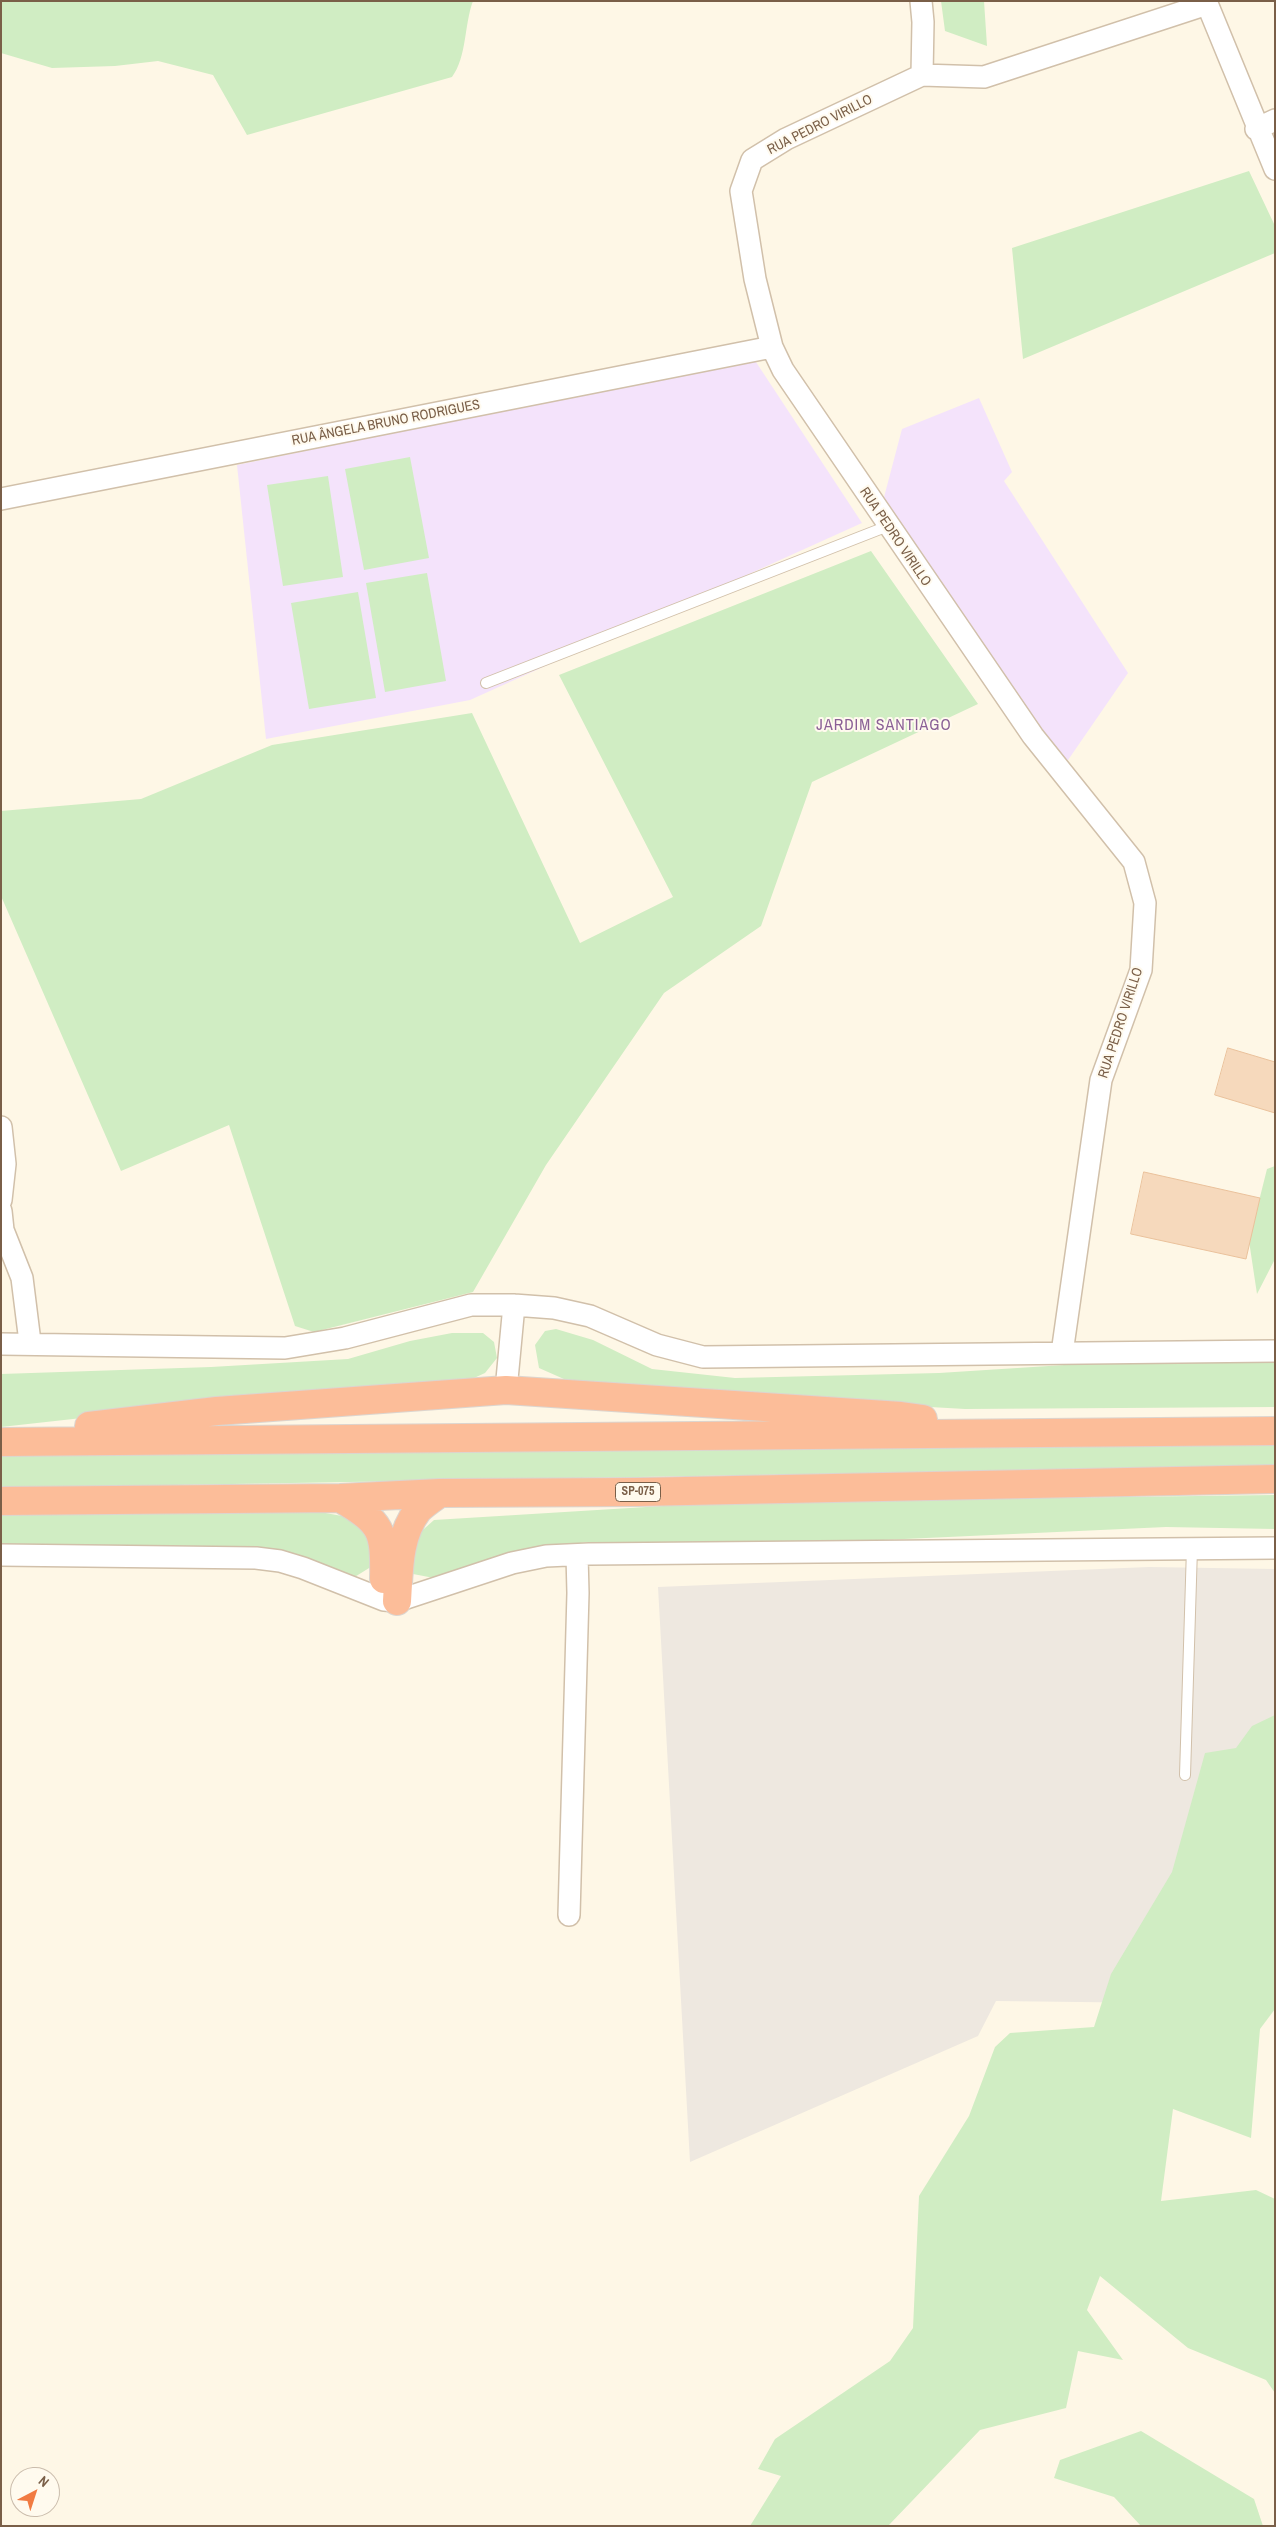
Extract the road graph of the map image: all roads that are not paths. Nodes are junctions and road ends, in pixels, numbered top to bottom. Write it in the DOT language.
graph roads {
  1 [pos="921,1"];
  2 [pos="1206,3"];
  3 [pos="922,76"];
  4 [pos="1266,124"];
  5 [pos="1275,169"];
  6 [pos="772,347"];
  7 [pos="1,499"];
  8 [pos="888,526"];
  9 [pos="486,683"];
  10 [pos="1,1127"];
  11 [pos="1,1200"];
  12 [pos="1,1211"];
  13 [pos="514,1305"];
  14 [pos="30,1342"];
  15 [pos="1,1344"];
  16 [pos="1275,1351"];
  17 [pos="1062,1352"];
  18 [pos="506,1390"];
  19 [pos="1275,1431"];
  20 [pos="1016,1433"];
  21 [pos="1,1436"];
  22 [pos="1,1442"];
  23 [pos="1275,1478"];
  24 [pos="440,1493"];
  25 [pos="340,1498"];
  26 [pos="1,1501"];
  27 [pos="1192,1548"];
  28 [pos="1275,1548"];
  29 [pos="1,1555"];
  30 [pos="577,1555"];
  31 [pos="391,1600"];
  32 [pos="1185,1775"];
  33 [pos="569,1915"];
  1 -- 3 [label="street"];
  2 -- 3 [label="street, RUA PEDRO VIRILLO"];
  2 -- 4 [label="street"];
  3 -- 6 [label="street, RUA PEDRO VIRILLO"];
  4 -- 5 [label="street"];
  6 -- 7 [label="street, RUA ÂNGELA BRUNO RODRIGUES"];
  6 -- 8 [label="street, RUA PEDRO VIRILLO"];
  8 -- 9 [label="lane"];
  8 -- 17 [label="street, RUA PEDRO VIRILLO"];
  10 -- 11 [label="street"];
  12 -- 14 [label="street"];
  13 -- 14 [label="street"];
  13 -- 17 [label="street"];
  13 -- 18 [label="street"];
  14 -- 15 [label="street"];
  16 -- 17 [label="street"];
  18 -- 20 [label="highway"];
  18 -- 21 [label="highway"];
  19 -- 20 [label="highway"];
  20 -- 22 [label="highway"];
  23 -- 24 [label="highway, SP-075"];
  24 -- 25 [label="highway, SP-075"];
  24 -- 31 [label="highway"];
  25 -- 26 [label="highway, SP-075"];
  25 -- 31 [label="highway"];
  27 -- 28 [label="street"];
  27 -- 30 [label="street"];
  27 -- 32 [label="lane"];
  29 -- 31 [label="street"];
  30 -- 31 [label="street"];
  30 -- 33 [label="street"];
}
